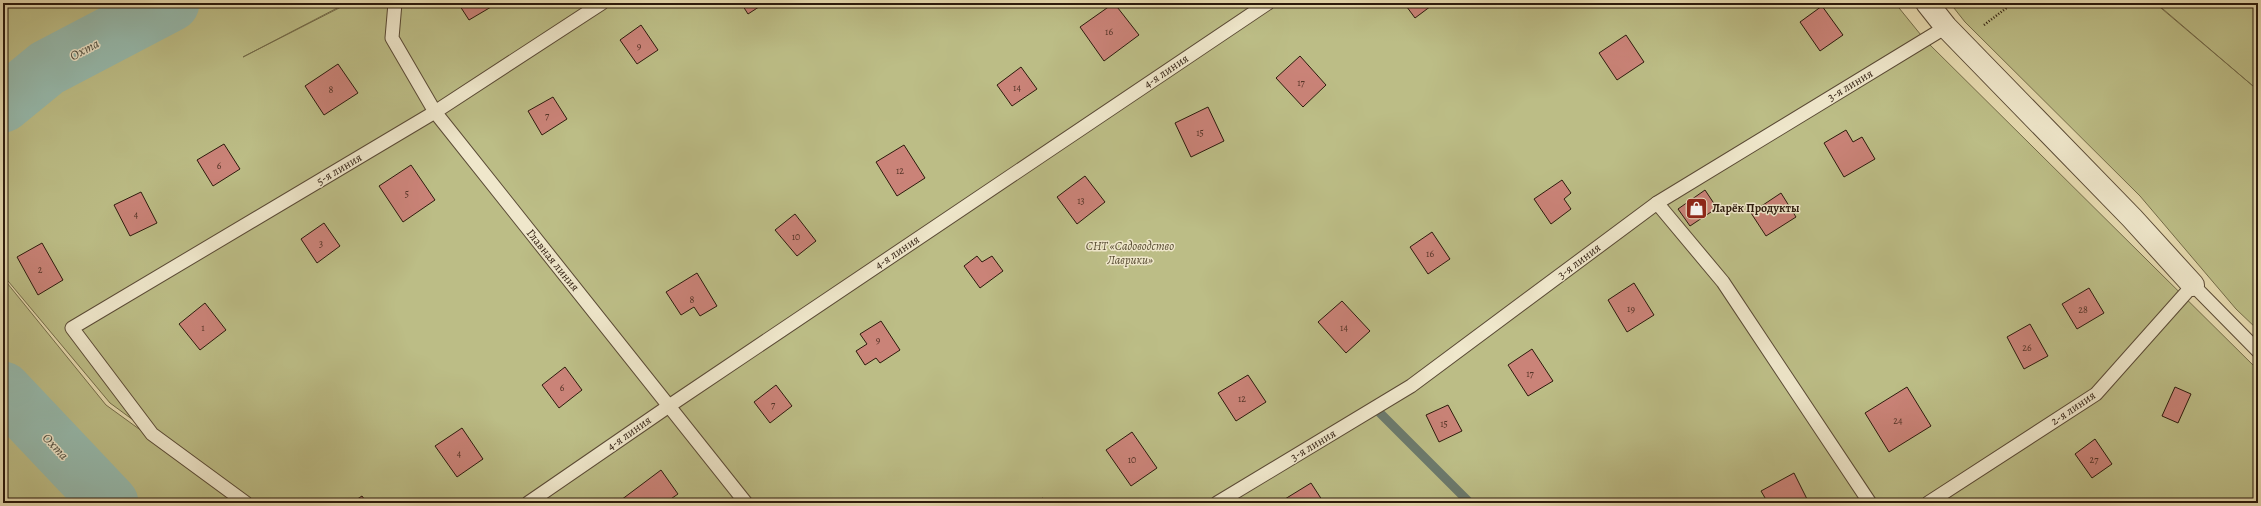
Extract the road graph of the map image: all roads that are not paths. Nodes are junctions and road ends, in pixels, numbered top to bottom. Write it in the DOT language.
graph roads {
  1 [pos="395,3"];
  2 [pos="602,3"];
  3 [pos="1268,3"];
  4 [pos="1927,3"];
  5 [pos="1946,27"];
  6 [pos="435,112"];
  7 [pos="1657,203"];
  8 [pos="2193,285"];
  9 [pos="2258,351"];
  10 [pos="669,406"];
  11 [pos="246,503"];
  12 [pos="528,503"];
  13 [pos="746,503"];
  14 [pos="1217,503"];
  15 [pos="1870,503"];
  16 [pos="1928,503"];
  1 -- 6 [label="lane, Главная линия"];
  2 -- 6 [label="lane, 5-я линия"];
  3 -- 10 [label="lane, 4-я линия"];
  4 -- 5 [label="street"];
  5 -- 7 [label="lane, 3-я линия"];
  5 -- 8 [label="street"];
  6 -- 10 [label="lane, Главная линия"];
  6 -- 11 [label="lane, 5-я линия"];
  7 -- 14 [label="lane, 3-я линия"];
  7 -- 15 [label="lane"];
  8 -- 9 [label="lane"];
  8 -- 16 [label="lane, 2-я линия"];
  10 -- 12 [label="lane, 4-я линия"];
  10 -- 13 [label="lane, Главная линия"];
}
